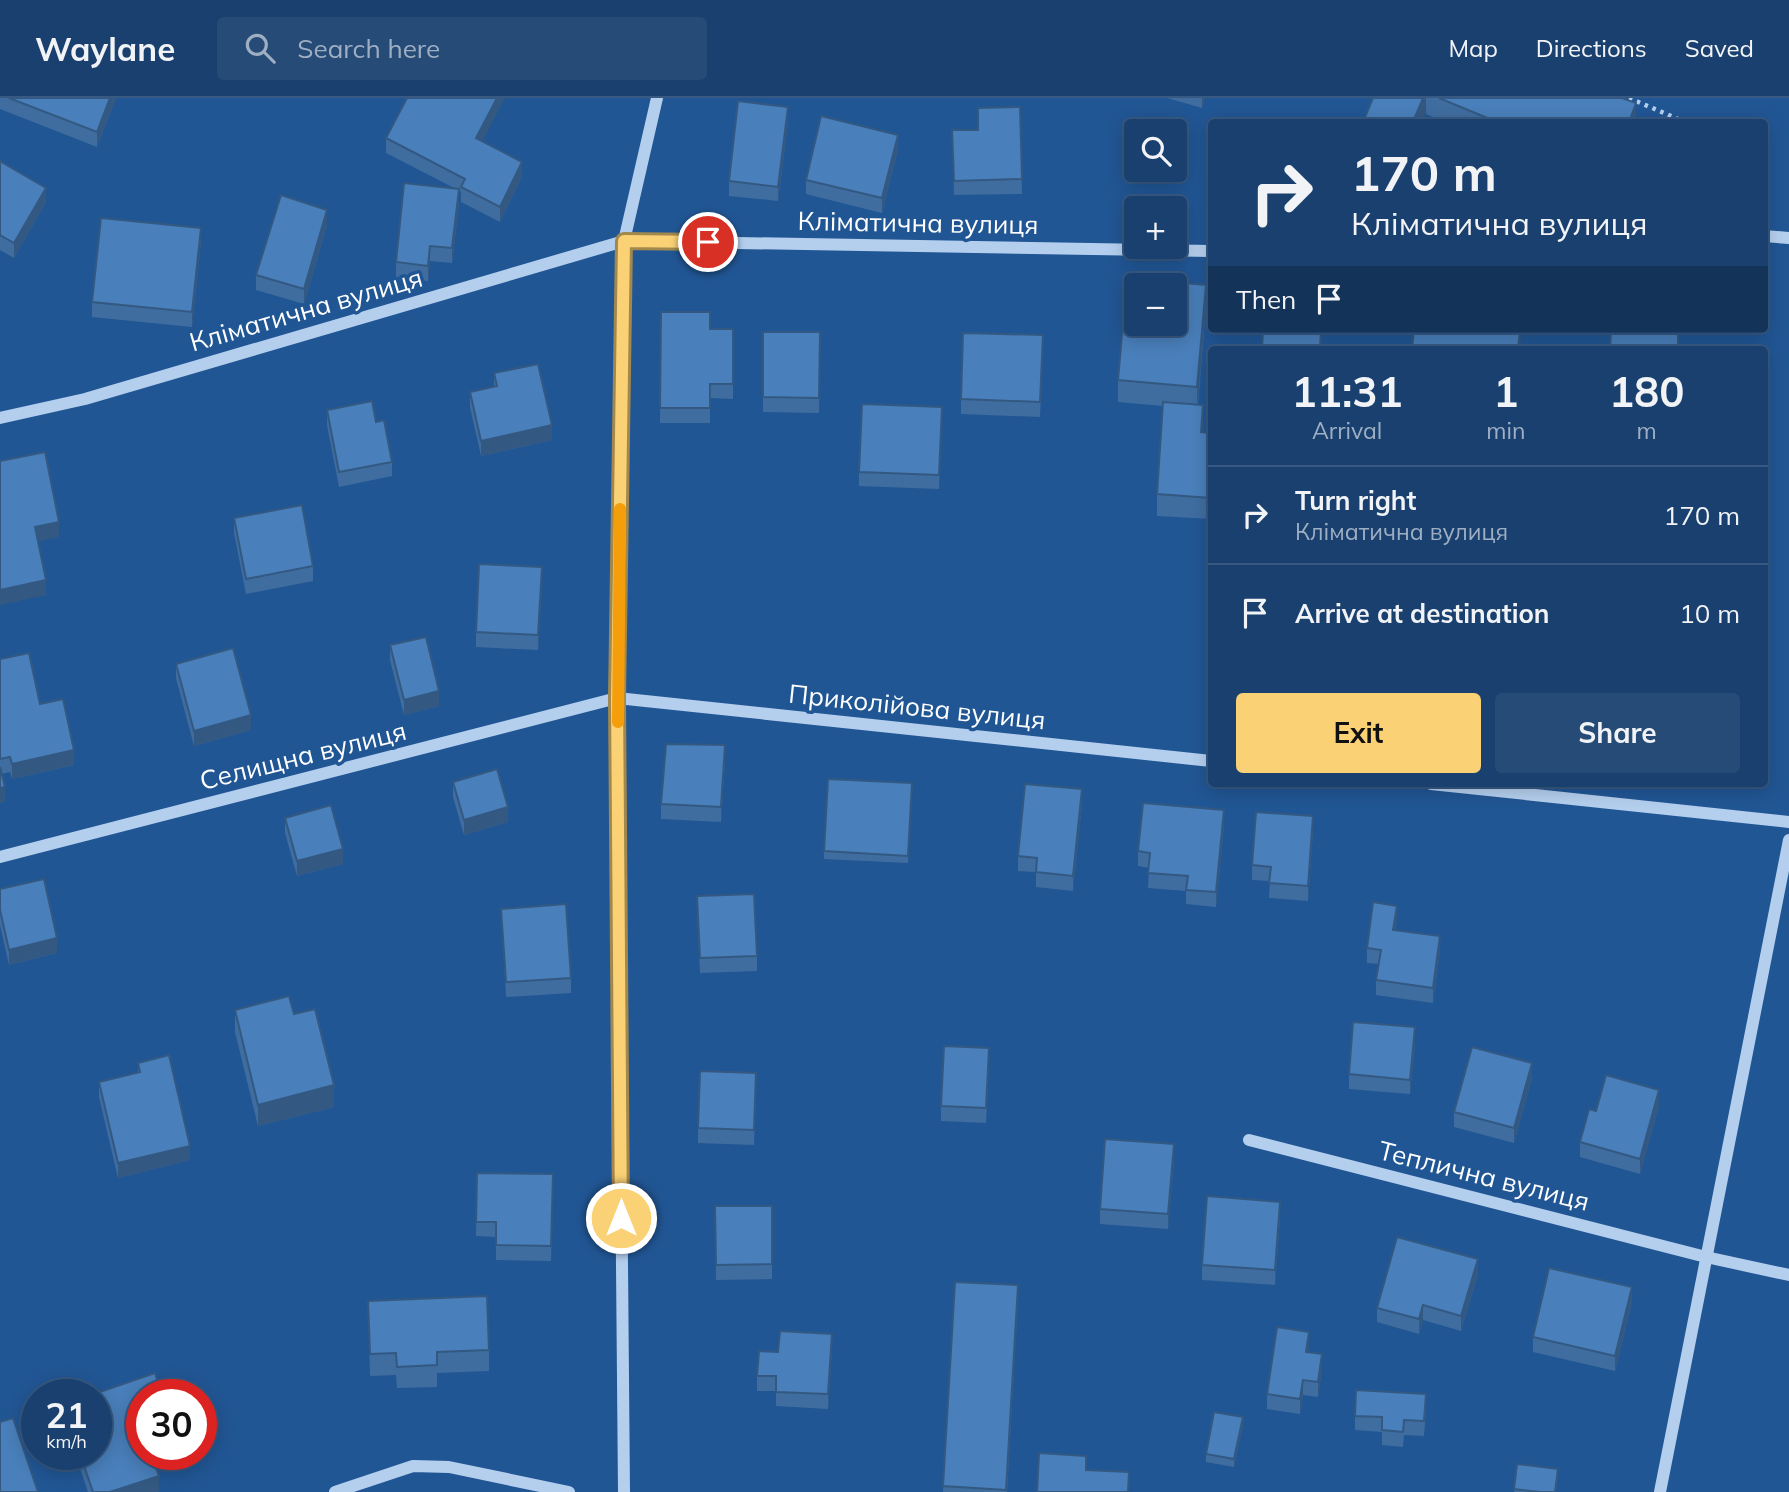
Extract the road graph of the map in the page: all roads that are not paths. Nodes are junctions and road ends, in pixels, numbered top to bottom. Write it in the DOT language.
graph roads {
  1 [pos="657,98"];
  2 [pos="1768,236"];
  3 [pos="1789,238"];
  4 [pos="624,241"];
  5 [pos="1208,251"];
  6 [pos="0,418"];
  7 [pos="617,698"];
  8 [pos="1208,761"];
  9 [pos="1459,787"];
  10 [pos="1789,822"];
  11 [pos="1789,840"];
  12 [pos="0,857"];
  13 [pos="1249,1140"];
  14 [pos="1706,1257"];
  15 [pos="1789,1275"];
  16 [pos="335,1492"];
  17 [pos="569,1492"];
  18 [pos="624,1492"];
  19 [pos="1660,1492"];
  1 -- 4 [label="street"];
  2 -- 3 [label="street"];
  4 -- 5 [label="street, Кліматична вулиця"];
  4 -- 6 [label="street, Кліматична вулиця"];
  4 -- 7 [label="street"];
  7 -- 8 [label="street, Приколійова вулиця"];
  7 -- 12 [label="street, Селищна вулиця"];
  7 -- 18 [label="street"];
  9 -- 10 [label="street"];
  11 -- 14 [label="street"];
  13 -- 14 [label="street, Теплична вулиця"];
  14 -- 15 [label="street, Теплична вулиця"];
  14 -- 19 [label="street"];
  16 -- 17 [label="street"];
}
